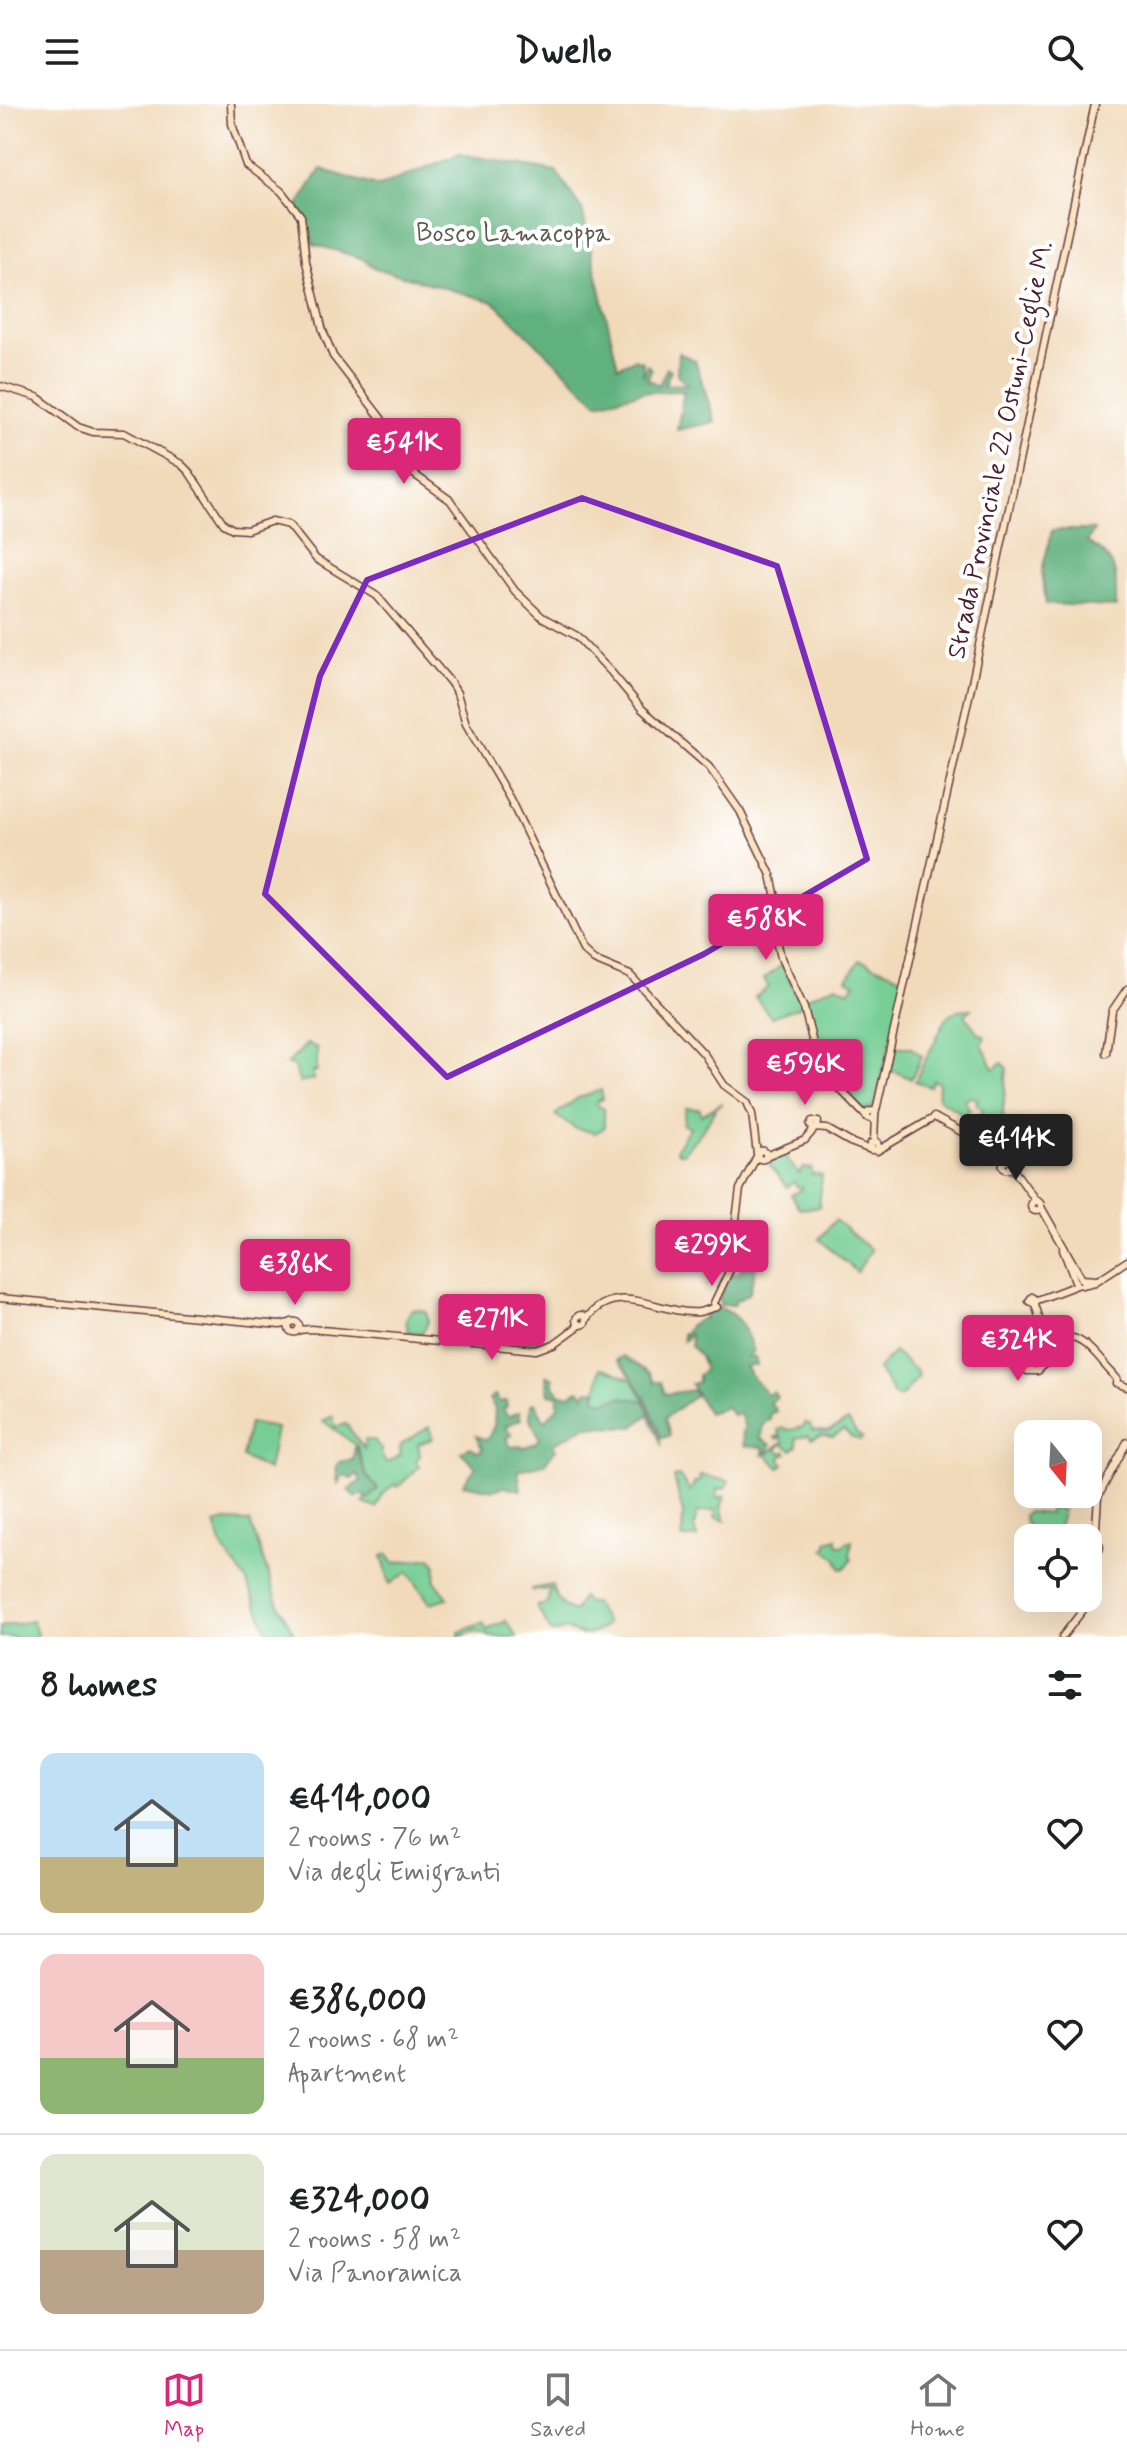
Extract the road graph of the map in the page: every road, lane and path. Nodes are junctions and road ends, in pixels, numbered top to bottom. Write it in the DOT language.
graph roads {
  1 [pos="231,104"];
  2 [pos="1095,104"];
  3 [pos="0,386"];
  4 [pos="1127,989"];
  5 [pos="1106,1053"];
  6 [pos="871,1115"];
  7 [pos="932,1119"];
  8 [pos="875,1145"];
  9 [pos="761,1155"];
  10 [pos="1127,1261"];
  11 [pos="1078,1282"];
  12 [pos="0,1298"];
  13 [pos="1127,1387"];
  14 [pos="1127,1442"];
  15 [pos="1062,1637"];
  1 -- 6 [label="main road"];
  2 -- 6 [label="main road, Strada Provinciale 22 Ostuni-Ceglie M."];
  3 -- 9 [label="main road"];
  4 -- 5 [label="main road"];
  6 -- 8 [label="main road"];
  7 -- 8 [label="main road"];
  7 -- 8 [label="main road"];
  7 -- 11 [label="main road"];
  8 -- 9 [label="main road"];
  9 -- 12 [label="main road"];
  10 -- 11 [label="main road"];
  11 -- 13 [label="main road"];
  14 -- 15 [label="main road"];
}
